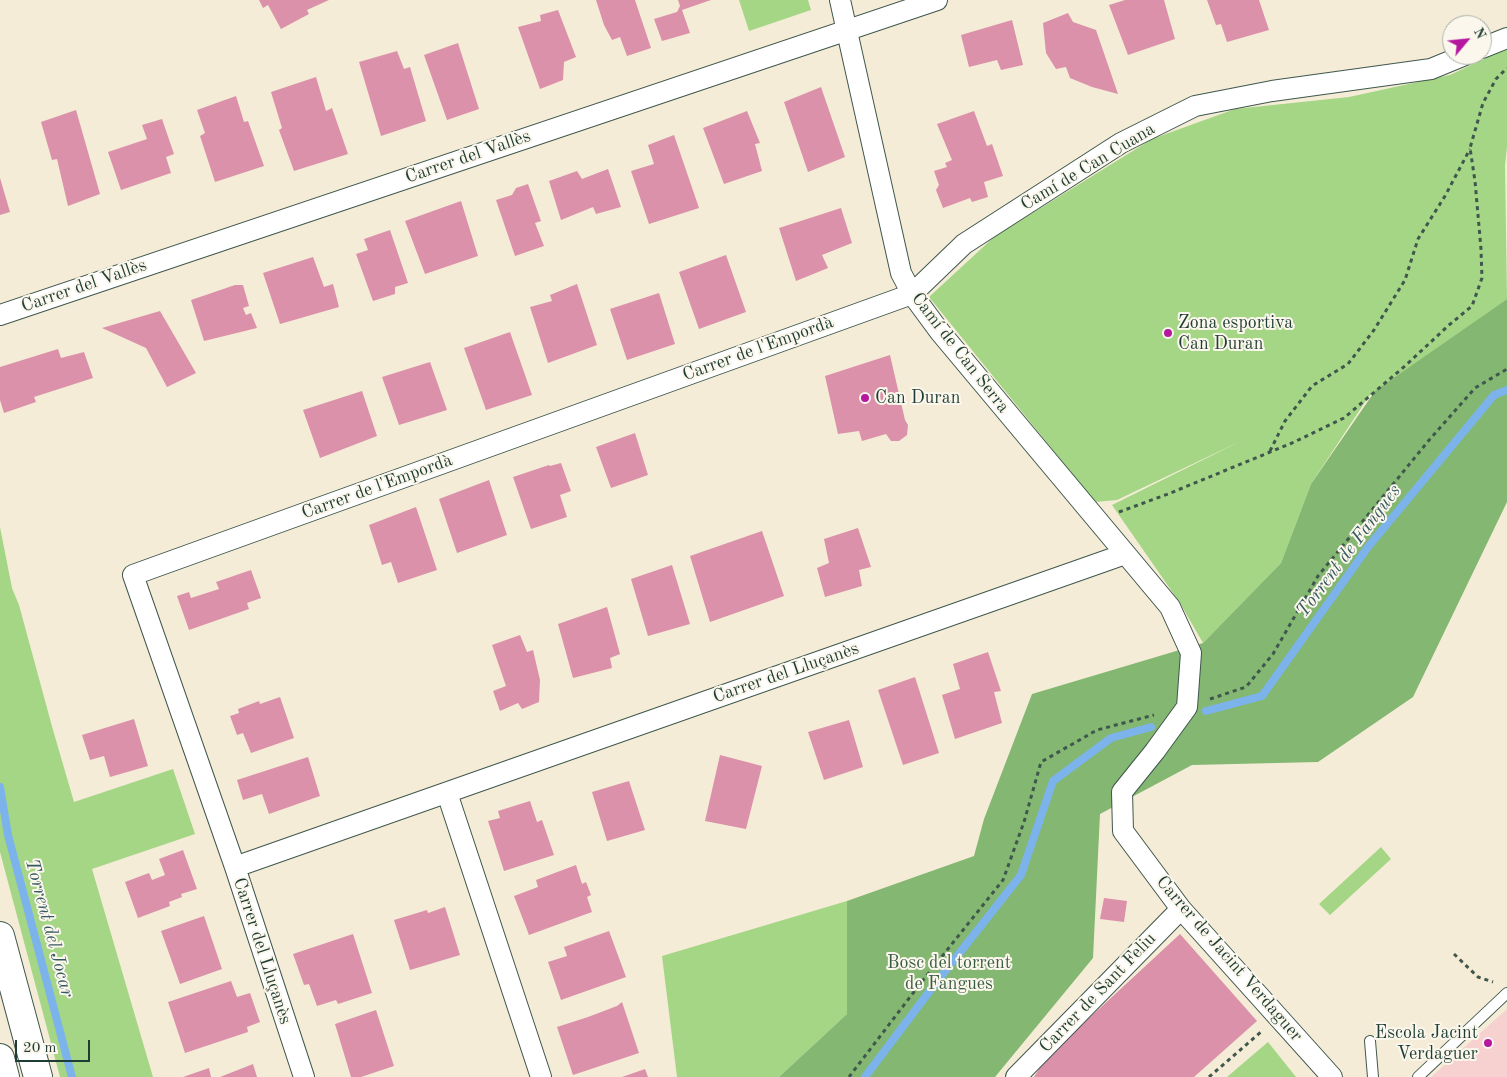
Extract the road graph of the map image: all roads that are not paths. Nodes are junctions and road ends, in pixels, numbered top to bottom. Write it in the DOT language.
graph roads {
  1 [pos="840,0"];
  2 [pos="937,0"];
  3 [pos="846,30"];
  4 [pos="1507,38"];
  5 [pos="1492,44"];
  6 [pos="1442,64"];
  7 [pos="912,294"];
  8 [pos="0,315"];
  9 [pos="1125,554"];
  10 [pos="1187,707"];
  11 [pos="447,792"];
  12 [pos="235,867"];
  13 [pos="1181,908"];
  14 [pos="0,936"];
  15 [pos="1507,993"];
  16 [pos="1370,1041"];
  17 [pos="0,1058"];
  18 [pos="5,1077"];
  19 [pos="38,1077"];
  20 [pos="304,1077"];
  21 [pos="540,1077"];
  22 [pos="1016,1077"];
  23 [pos="1332,1077"];
  24 [pos="1373,1077"];
  25 [pos="1418,1077"];
  1 -- 3 [label="street, Camí de Can Serra"];
  2 -- 3 [label="street, Carrer del Vallès"];
  3 -- 7 [label="street, Camí de Can Serra"];
  3 -- 8 [label="street, Carrer del Vallès"];
  4 -- 5 [label="street"];
  6 -- 7 [label="street, Camí de Can Cuana"];
  7 -- 9 [label="street, Camí de Can Serra"];
  7 -- 12 [label="street, Carrer de l'Empordà"];
  9 -- 10 [label="street, Camí de Can Serra"];
  9 -- 11 [label="street, Carrer del Lluçanès"];
  10 -- 13 [label="street, Carrer de Jacint Verdaguer"];
  11 -- 12 [label="street, Carrer del Lluçanès"];
  11 -- 21 [label="street"];
  12 -- 20 [label="street, Carrer del Lluçanès"];
  13 -- 22 [label="street, Carrer de Sant Feliu"];
  13 -- 23 [label="street, Carrer de Jacint Verdaguer"];
  14 -- 19 [label="main road"];
  15 -- 25 [label="lane"];
  16 -- 24 [label="lane"];
  17 -- 18 [label="main road"];
}
